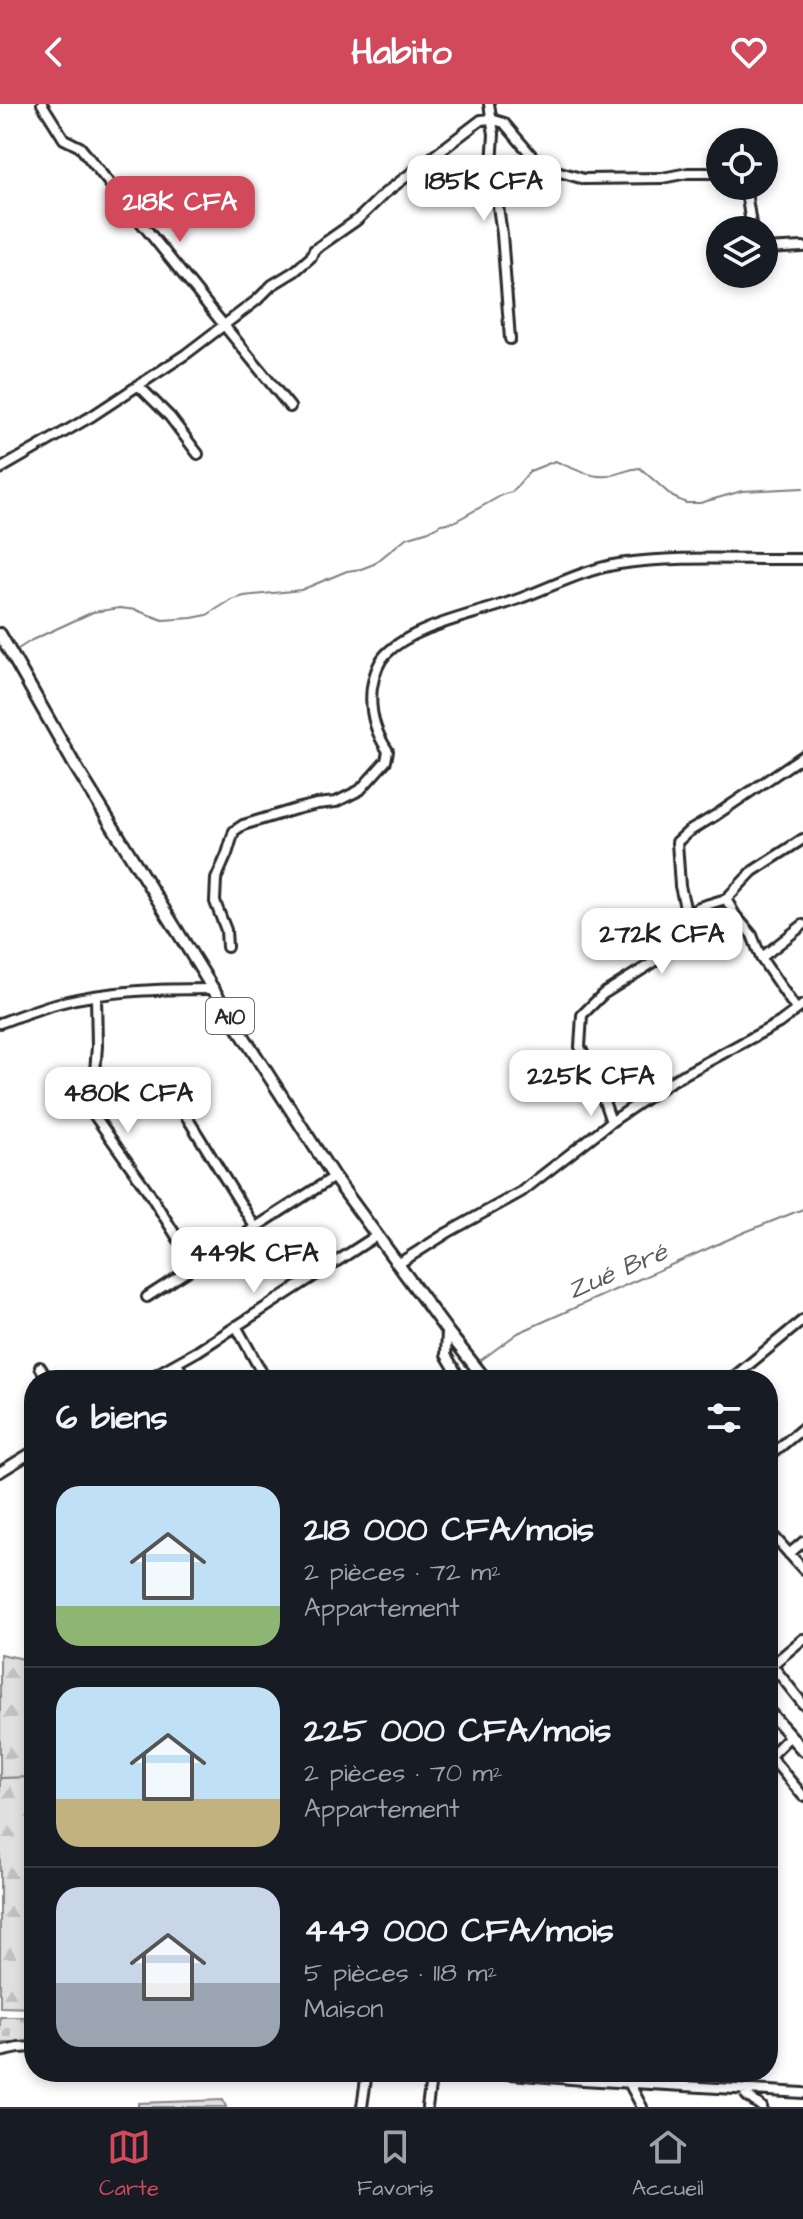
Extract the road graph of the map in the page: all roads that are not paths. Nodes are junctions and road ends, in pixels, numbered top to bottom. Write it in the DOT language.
graph roads {
  1 [pos="42,104"];
  2 [pos="489,104"];
  3 [pos="491,119"];
  4 [pos="706,173"];
  5 [pos="803,247"];
  6 [pos="778,248"];
  7 [pos="224,326"];
  8 [pos="510,339"];
  9 [pos="138,385"];
  10 [pos="290,407"];
  11 [pos="198,454"];
  12 [pos="0,469"];
  13 [pos="803,559"];
  14 [pos="0,634"];
  15 [pos="803,756"];
  16 [pos="803,839"];
  17 [pos="726,899"];
  18 [pos="687,916"];
  19 [pos="803,925"];
  20 [pos="227,947"];
  21 [pos="761,958"];
  22 [pos="213,989"];
  23 [pos="96,996"];
  24 [pos="800,1007"];
  25 [pos="0,1023"];
  26 [pos="180,1106"];
  27 [pos="611,1122"];
  28 [pos="334,1177"];
  29 [pos="255,1227"];
  30 [pos="376,1236"];
  31 [pos="398,1264"];
  32 [pos="195,1266"];
  33 [pos="147,1297"];
  34 [pos="803,1320"];
  35 [pos="236,1326"];
  36 [pos="447,1331"];
  37 [pos="177,1363"];
  38 [pos="40,1367"];
  39 [pos="42,1370"];
  40 [pos="164,1370"];
  41 [pos="181,1370"];
  42 [pos="260,1370"];
  43 [pos="455,1370"];
  44 [pos="478,1370"];
  45 [pos="742,1370"];
  46 [pos="803,1428"];
  47 [pos="778,1449"];
  48 [pos="24,1457"];
  49 [pos="0,1472"];
  50 [pos="778,1541"];
  51 [pos="803,1542"];
  52 [pos="789,1554"];
  53 [pos="803,1569"];
  54 [pos="803,1639"];
  55 [pos="778,1656"];
  56 [pos="778,1672"];
  57 [pos="803,1704"];
  58 [pos="778,1722"];
  59 [pos="790,1736"];
  60 [pos="778,1747"];
  61 [pos="803,1750"];
  62 [pos="778,1767"];
  63 [pos="803,1796"];
  64 [pos="24,2048"];
  65 [pos="0,2052"];
  66 [pos="366,2082"];
  67 [pos="431,2082"];
  68 [pos="629,2082"];
  69 [pos="641,2082"];
  70 [pos="743,2090"];
  71 [pos="803,2093"];
  72 [pos="362,2107"];
  73 [pos="427,2107"];
  74 [pos="642,2107"];
  75 [pos="762,2107"];
  1 -- 7 [label="street"];
  2 -- 3 [label="street"];
  3 -- 4 [label="street"];
  3 -- 7 [label="street"];
  3 -- 8 [label="street"];
  5 -- 6 [label="street"];
  7 -- 9 [label="street"];
  7 -- 10 [label="street"];
  9 -- 11 [label="street"];
  9 -- 12 [label="street"];
  13 -- 20 [label="street"];
  14 -- 22 [label="main road, A10"];
  15 -- 18 [label="street"];
  16 -- 17 [label="street"];
  17 -- 18 [label="street"];
  17 -- 21 [label="street"];
  18 -- 27 [label="street"];
  19 -- 21 [label="street"];
  21 -- 24 [label="street"];
  22 -- 23 [label="street"];
  22 -- 28 [label="main road, A10"];
  23 -- 25 [label="street"];
  23 -- 32 [label="street"];
  24 -- 27 [label="street"];
  26 -- 29 [label="street"];
  27 -- 31 [label="street"];
  28 -- 29 [label="street"];
  28 -- 30 [label="main road, A10"];
  29 -- 32 [label="street"];
  30 -- 31 [label="main road, A10"];
  30 -- 35 [label="street"];
  31 -- 36 [label="main road, A10"];
  32 -- 33 [label="street"];
  34 -- 45 [label="street"];
  35 -- 37 [label="street"];
  35 -- 42 [label="street"];
  36 -- 43 [label="street"];
  36 -- 44 [label="main road, A10"];
  37 -- 40 [label="street"];
  37 -- 41 [label="street"];
  38 -- 39 [label="street"];
  46 -- 47 [label="street"];
  48 -- 49 [label="street"];
  50 -- 52 [label="street"];
  51 -- 52 [label="street"];
  52 -- 53 [label="street"];
  54 -- 55 [label="street"];
  56 -- 57 [label="street"];
  58 -- 59 [label="main road"];
  59 -- 60 [label="street"];
  59 -- 61 [label="main road"];
  62 -- 63 [label="street"];
  64 -- 65 [label="street"];
  66 -- 72 [label="street"];
  67 -- 73 [label="street"];
  68 -- 74 [label="street"];
  69 -- 70 [label="street"];
  70 -- 71 [label="street"];
  70 -- 75 [label="street"];
}
